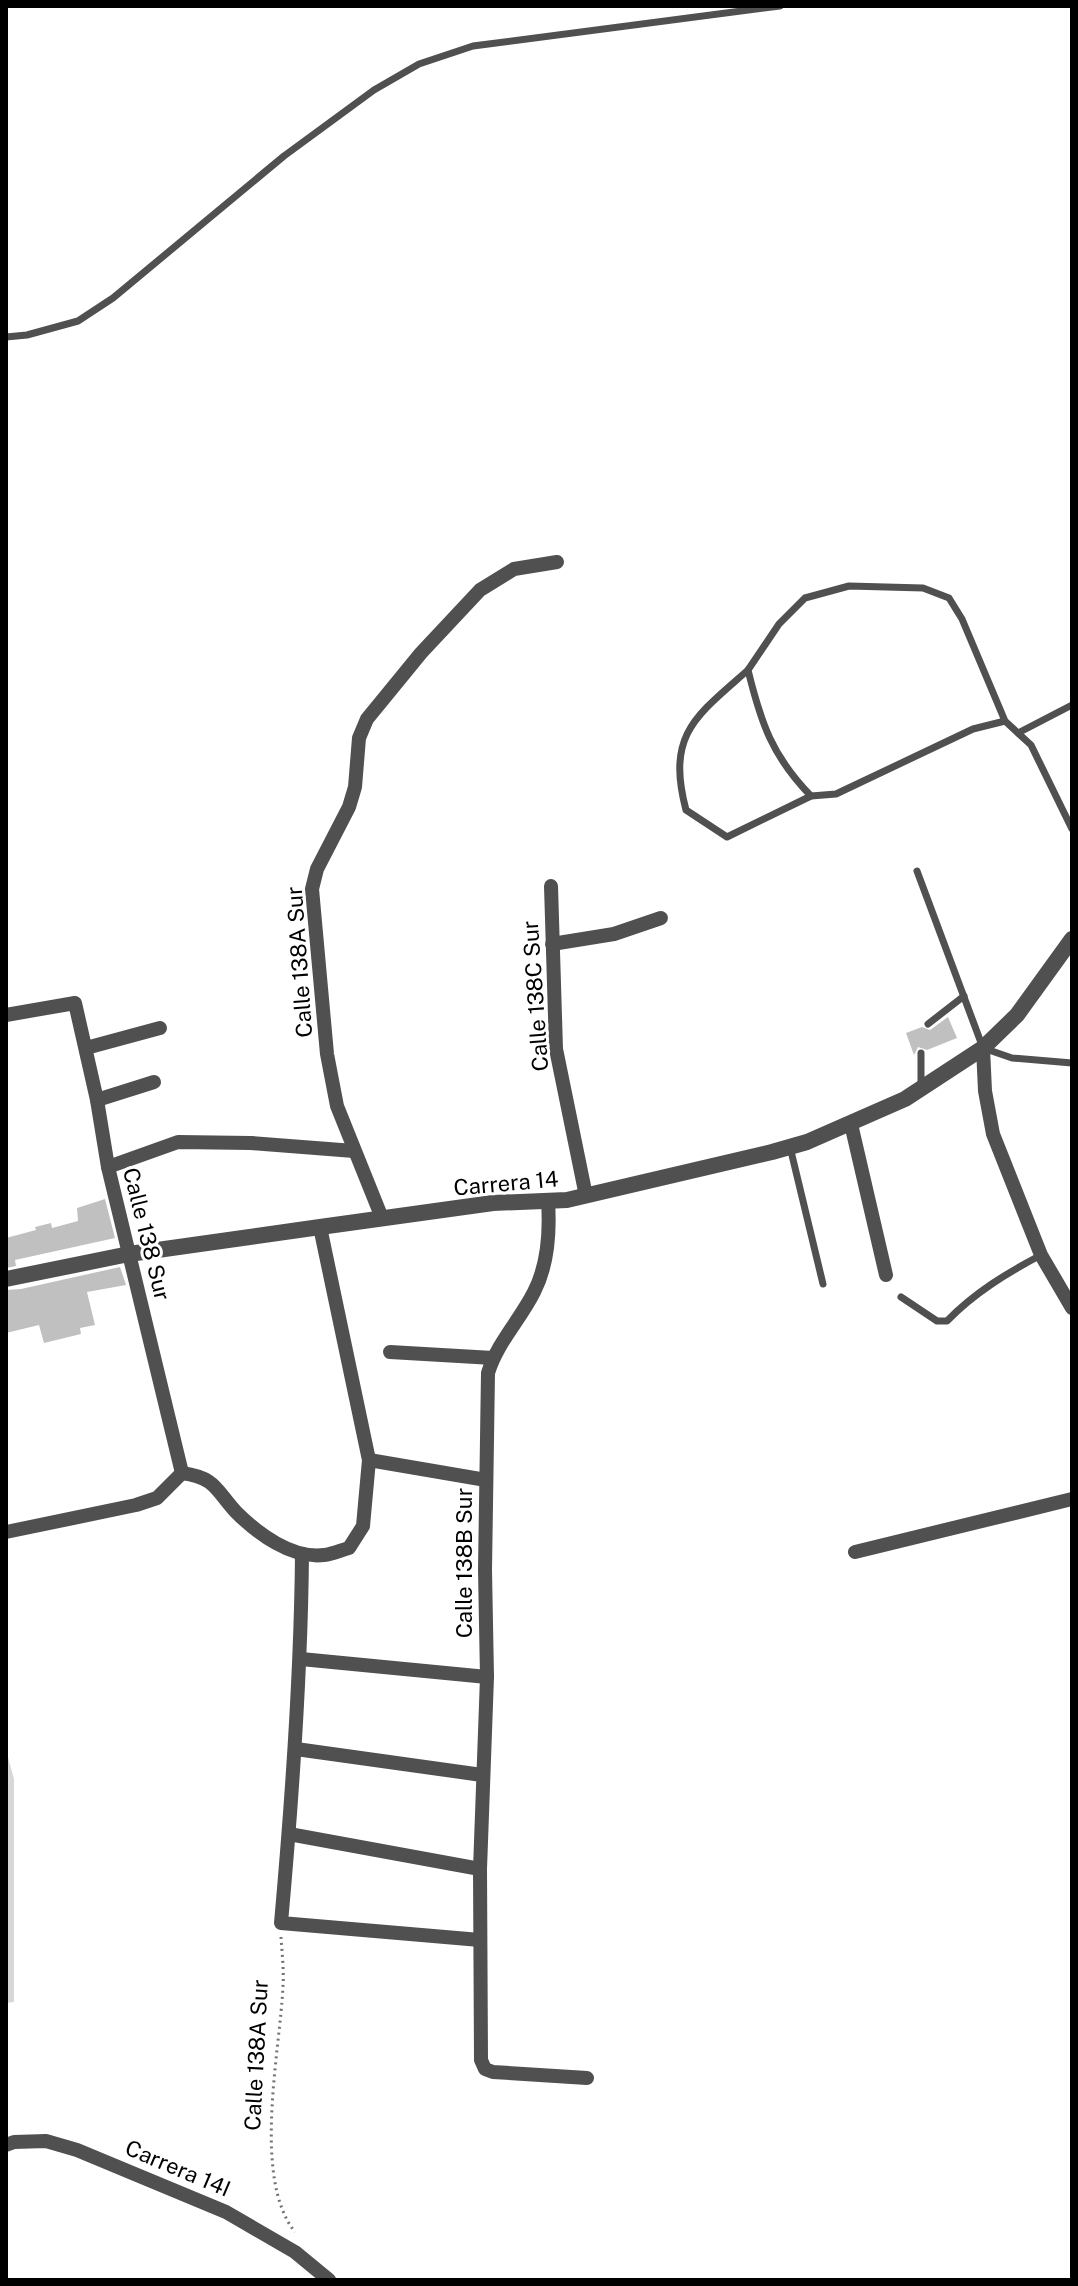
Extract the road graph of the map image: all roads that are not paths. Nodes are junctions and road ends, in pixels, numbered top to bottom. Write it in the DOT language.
graph roads {
  1 [pos="780,6"];
  2 [pos="6,337"];
  3 [pos="557,562"];
  4 [pos="748,670"];
  5 [pos="1072,705"];
  6 [pos="1005,721"];
  7 [pos="1018,733"];
  8 [pos="811,796"];
  9 [pos="1072,829"];
  10 [pos="917,871"];
  11 [pos="551,886"];
  12 [pos="661,918"];
  13 [pos="1072,939"];
  14 [pos="552,944"];
  15 [pos="964,996"];
  16 [pos="6,1015"];
  17 [pos="928,1024"];
  18 [pos="160,1028"];
  19 [pos="86,1048"];
  20 [pos="983,1048"];
  21 [pos="921,1053"];
  22 [pos="1072,1063"];
  23 [pos="154,1082"];
  24 [pos="921,1089"];
  25 [pos="97,1100"];
  26 [pos="851,1124"];
  27 [pos="790,1147"];
  28 [pos="354,1151"];
  29 [pos="108,1167"];
  30 [pos="586,1196"];
  31 [pos="548,1201"];
  32 [pos="382,1218"];
  33 [pos="320,1227"];
  34 [pos="129,1254"];
  35 [pos="1041,1255"];
  36 [pos="886,1275"];
  37 [pos="6,1279"];
  38 [pos="823,1284"];
  39 [pos="901,1297"];
  40 [pos="1072,1308"];
  41 [pos="390,1352"];
  42 [pos="493,1358"];
  43 [pos="369,1460"];
  44 [pos="182,1473"];
  45 [pos="486,1480"];
  46 [pos="1072,1499"];
  47 [pos="6,1532"];
  48 [pos="855,1552"];
  49 [pos="302,1554"];
  50 [pos="301,1659"];
  51 [pos="487,1677"];
  52 [pos="296,1749"];
  53 [pos="482,1775"];
  54 [pos="289,1834"];
  55 [pos="480,1869"];
  56 [pos="480,1940"];
  57 [pos="587,2078"];
  58 [pos="6,2145"];
  59 [pos="325,2277"];
  1 -- 2 [label="lane"];
  3 -- 28 [label="street, Calle 138A Sur"];
  4 -- 6 [label="lane"];
  4 -- 8 [label="lane"];
  4 -- 8 [label="lane"];
  5 -- 7 [label="lane"];
  6 -- 7 [label="lane"];
  6 -- 8 [label="lane"];
  7 -- 9 [label="lane"];
  10 -- 15 [label="lane"];
  11 -- 14 [label="street, Calle 138C Sur"];
  12 -- 14 [label="street"];
  13 -- 20 [label="street, Carrera 14"];
  14 -- 30 [label="street, Calle 138C Sur"];
  15 -- 17 [label="lane"];
  15 -- 20 [label="lane"];
  16 -- 19 [label="street, Calle 138 Sur"];
  18 -- 19 [label="street"];
  19 -- 25 [label="street, Calle 138 Sur"];
  20 -- 22 [label="lane"];
  20 -- 24 [label="street, Carrera 14"];
  20 -- 35 [label="street"];
  21 -- 24 [label="lane"];
  23 -- 25 [label="street"];
  24 -- 26 [label="street, Carrera 14"];
  25 -- 29 [label="street, Calle 138 Sur"];
  26 -- 27 [label="street, Carrera 14"];
  26 -- 36 [label="street"];
  27 -- 30 [label="street, Carrera 14"];
  27 -- 38 [label="lane"];
  28 -- 29 [label="street"];
  28 -- 32 [label="street, Calle 138A Sur"];
  29 -- 34 [label="street, Calle 138 Sur"];
  30 -- 31 [label="street, Carrera 14"];
  31 -- 32 [label="street, Carrera 14"];
  31 -- 42 [label="street, Calle 138B Sur"];
  32 -- 33 [label="street, Carrera 14"];
  33 -- 34 [label="street, Carrera 14"];
  33 -- 43 [label="street"];
  34 -- 37 [label="street, Carrera 14"];
  34 -- 44 [label="street, Calle 138 Sur"];
  35 -- 39 [label="lane"];
  35 -- 40 [label="street"];
  41 -- 42 [label="street"];
  42 -- 45 [label="street, Calle 138B Sur"];
  43 -- 45 [label="street"];
  43 -- 49 [label="street"];
  44 -- 47 [label="street"];
  44 -- 49 [label="street"];
  45 -- 51 [label="street, Calle 138B Sur"];
  46 -- 48 [label="street"];
  49 -- 50 [label="street"];
  50 -- 51 [label="street"];
  50 -- 52 [label="street"];
  51 -- 53 [label="street, Calle 138B Sur"];
  52 -- 53 [label="street"];
  52 -- 54 [label="street"];
  53 -- 55 [label="street, Calle 138B Sur"];
  54 -- 55 [label="street"];
  54 -- 56 [label="street"];
  55 -- 56 [label="street, Calle 138B Sur"];
  56 -- 57 [label="street, Calle 138B Sur"];
  58 -- 59 [label="street, Carrera 14I"];
}
